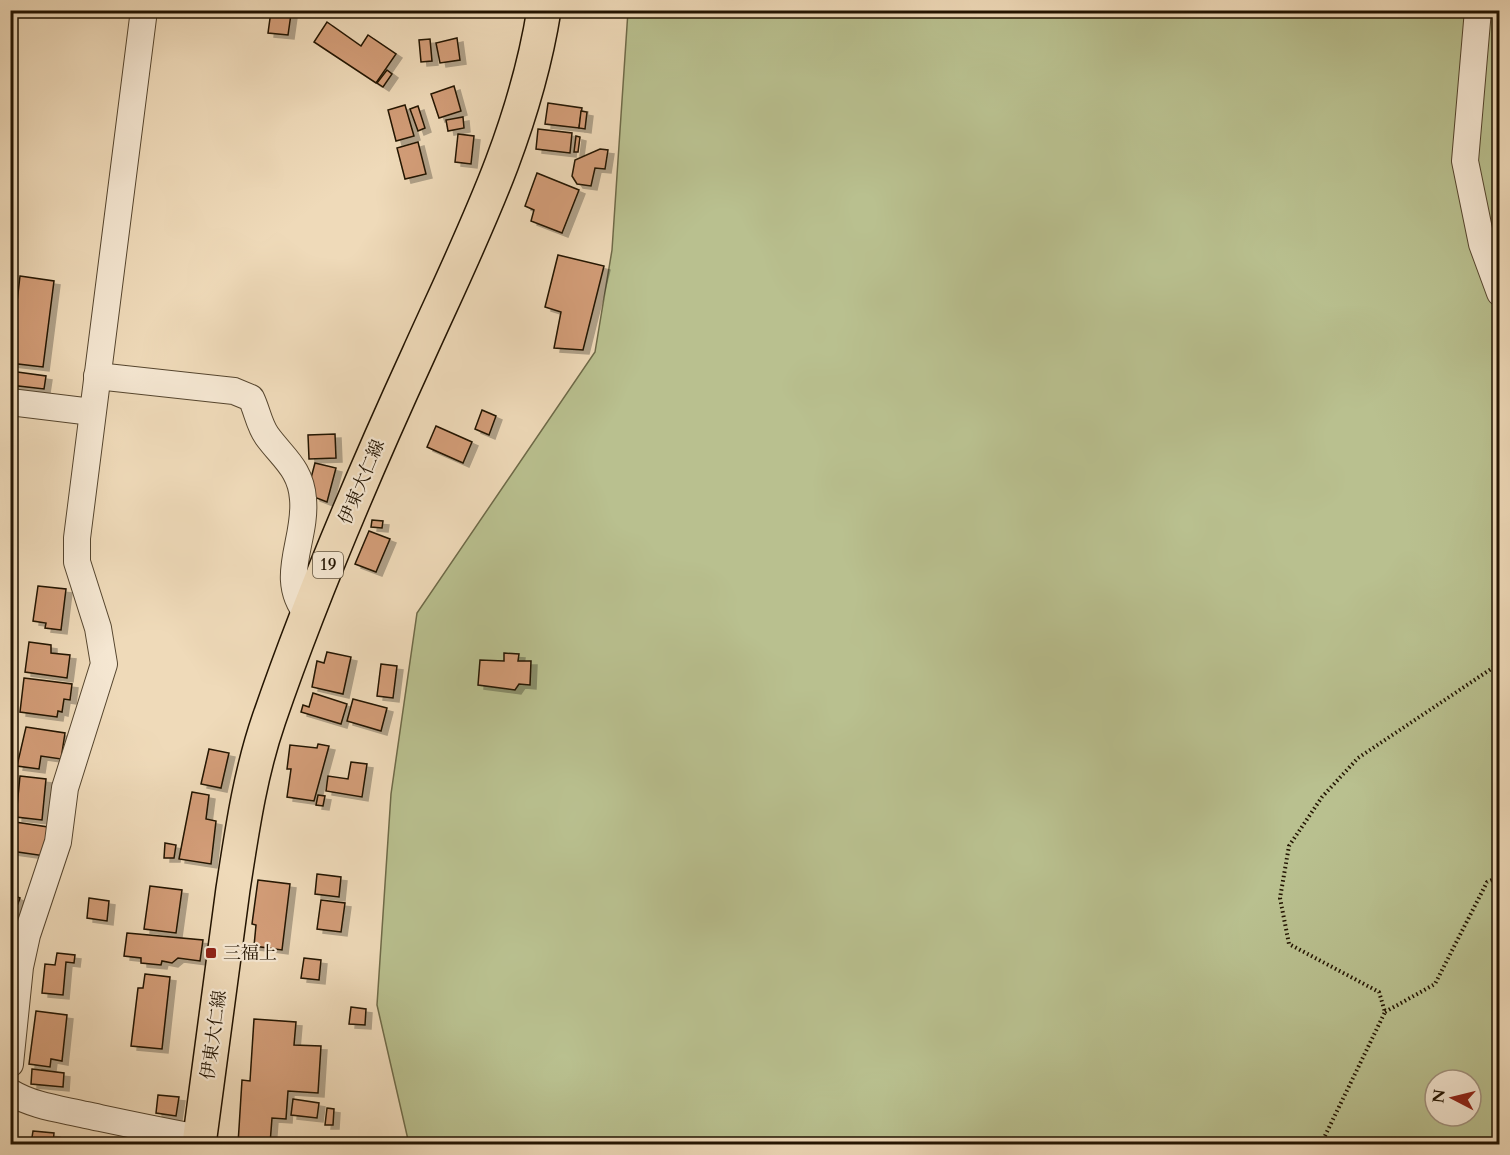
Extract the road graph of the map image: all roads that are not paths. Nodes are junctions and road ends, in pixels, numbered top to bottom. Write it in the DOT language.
graph roads {
  1 [pos="144,10"];
  2 [pos="544,10"];
  3 [pos="1478,10"];
  4 [pos="1500,293"];
  5 [pos="113,377"];
  6 [pos="10,402"];
  7 [pos="92,412"];
  8 [pos="308,615"];
  9 [pos="10,1064"];
  10 [pos="10,1092"];
  11 [pos="199,1141"];
  1 -- 5 [label="street"];
  2 -- 8 [label="main road, 伊東大仁線 / 19"];
  3 -- 4 [label="street"];
  5 -- 7 [label="street"];
  5 -- 8 [label="street"];
  6 -- 7 [label="street"];
  7 -- 9 [label="street"];
  8 -- 11 [label="main road, 伊東大仁線 / 19"];
  10 -- 11 [label="street"];
}
